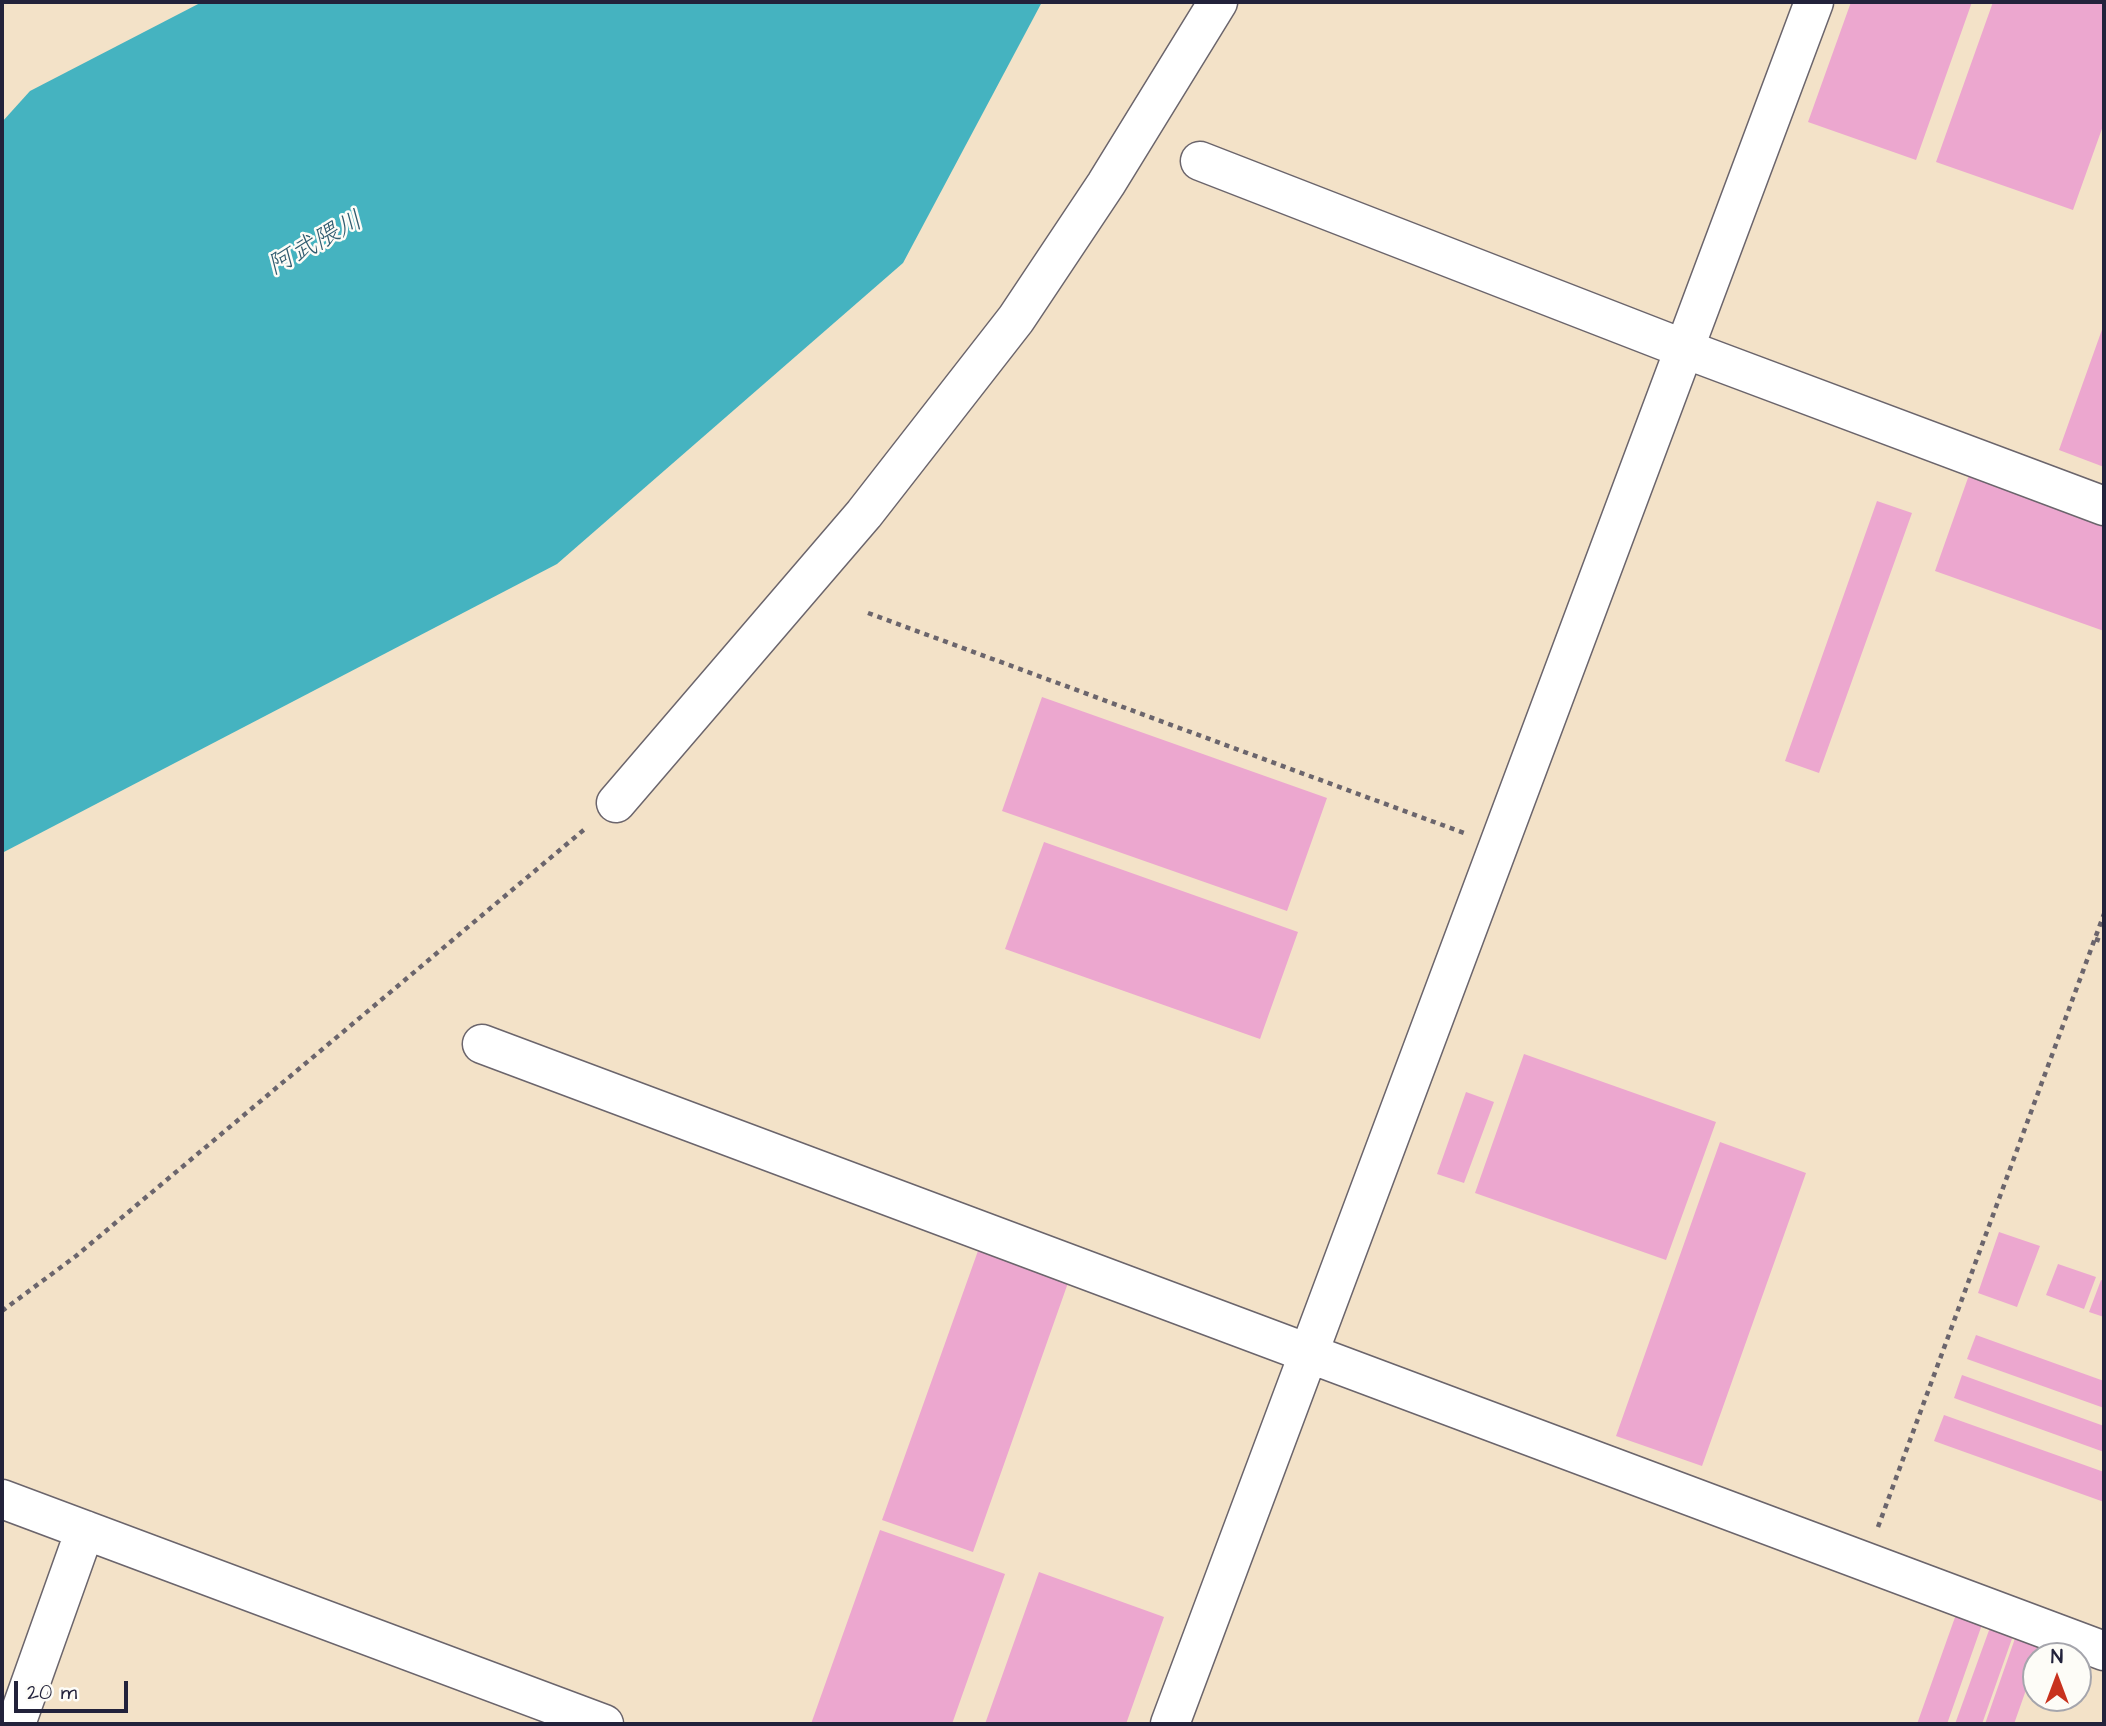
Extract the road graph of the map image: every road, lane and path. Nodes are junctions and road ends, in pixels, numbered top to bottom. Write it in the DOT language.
graph roads {
  1 [pos="1218,2"];
  2 [pos="1814,2"];
  3 [pos="1200,161"];
  4 [pos="1682,348"];
  5 [pos="2104,506"];
  6 [pos="868,613"];
  7 [pos="616,803"];
  8 [pos="1498,845"];
  9 [pos="2104,914"];
  10 [pos="2095,939"];
  11 [pos="2104,942"];
  12 [pos="482,1044"];
  13 [pos="2,1311"];
  14 [pos="1310,1354"];
  15 [pos="2,1499"];
  16 [pos="85,1530"];
  17 [pos="1865,1561"];
  18 [pos="2104,1651"];
  19 [pos="16,1724"];
  20 [pos="604,1724"];
  21 [pos="1170,1724"];
  1 -- 7 [label="street"];
  2 -- 4 [label="street"];
  3 -- 4 [label="street"];
  4 -- 5 [label="street"];
  4 -- 8 [label="street"];
  6 -- 8 [label="path"];
  7 -- 13 [label="path"];
  8 -- 14 [label="street"];
  9 -- 10 [label="path"];
  10 -- 11 [label="path"];
  10 -- 17 [label="path"];
  12 -- 14 [label="street"];
  14 -- 17 [label="street"];
  14 -- 21 [label="street"];
  15 -- 16 [label="street"];
  16 -- 19 [label="street"];
  16 -- 20 [label="street"];
  17 -- 18 [label="street"];
}
